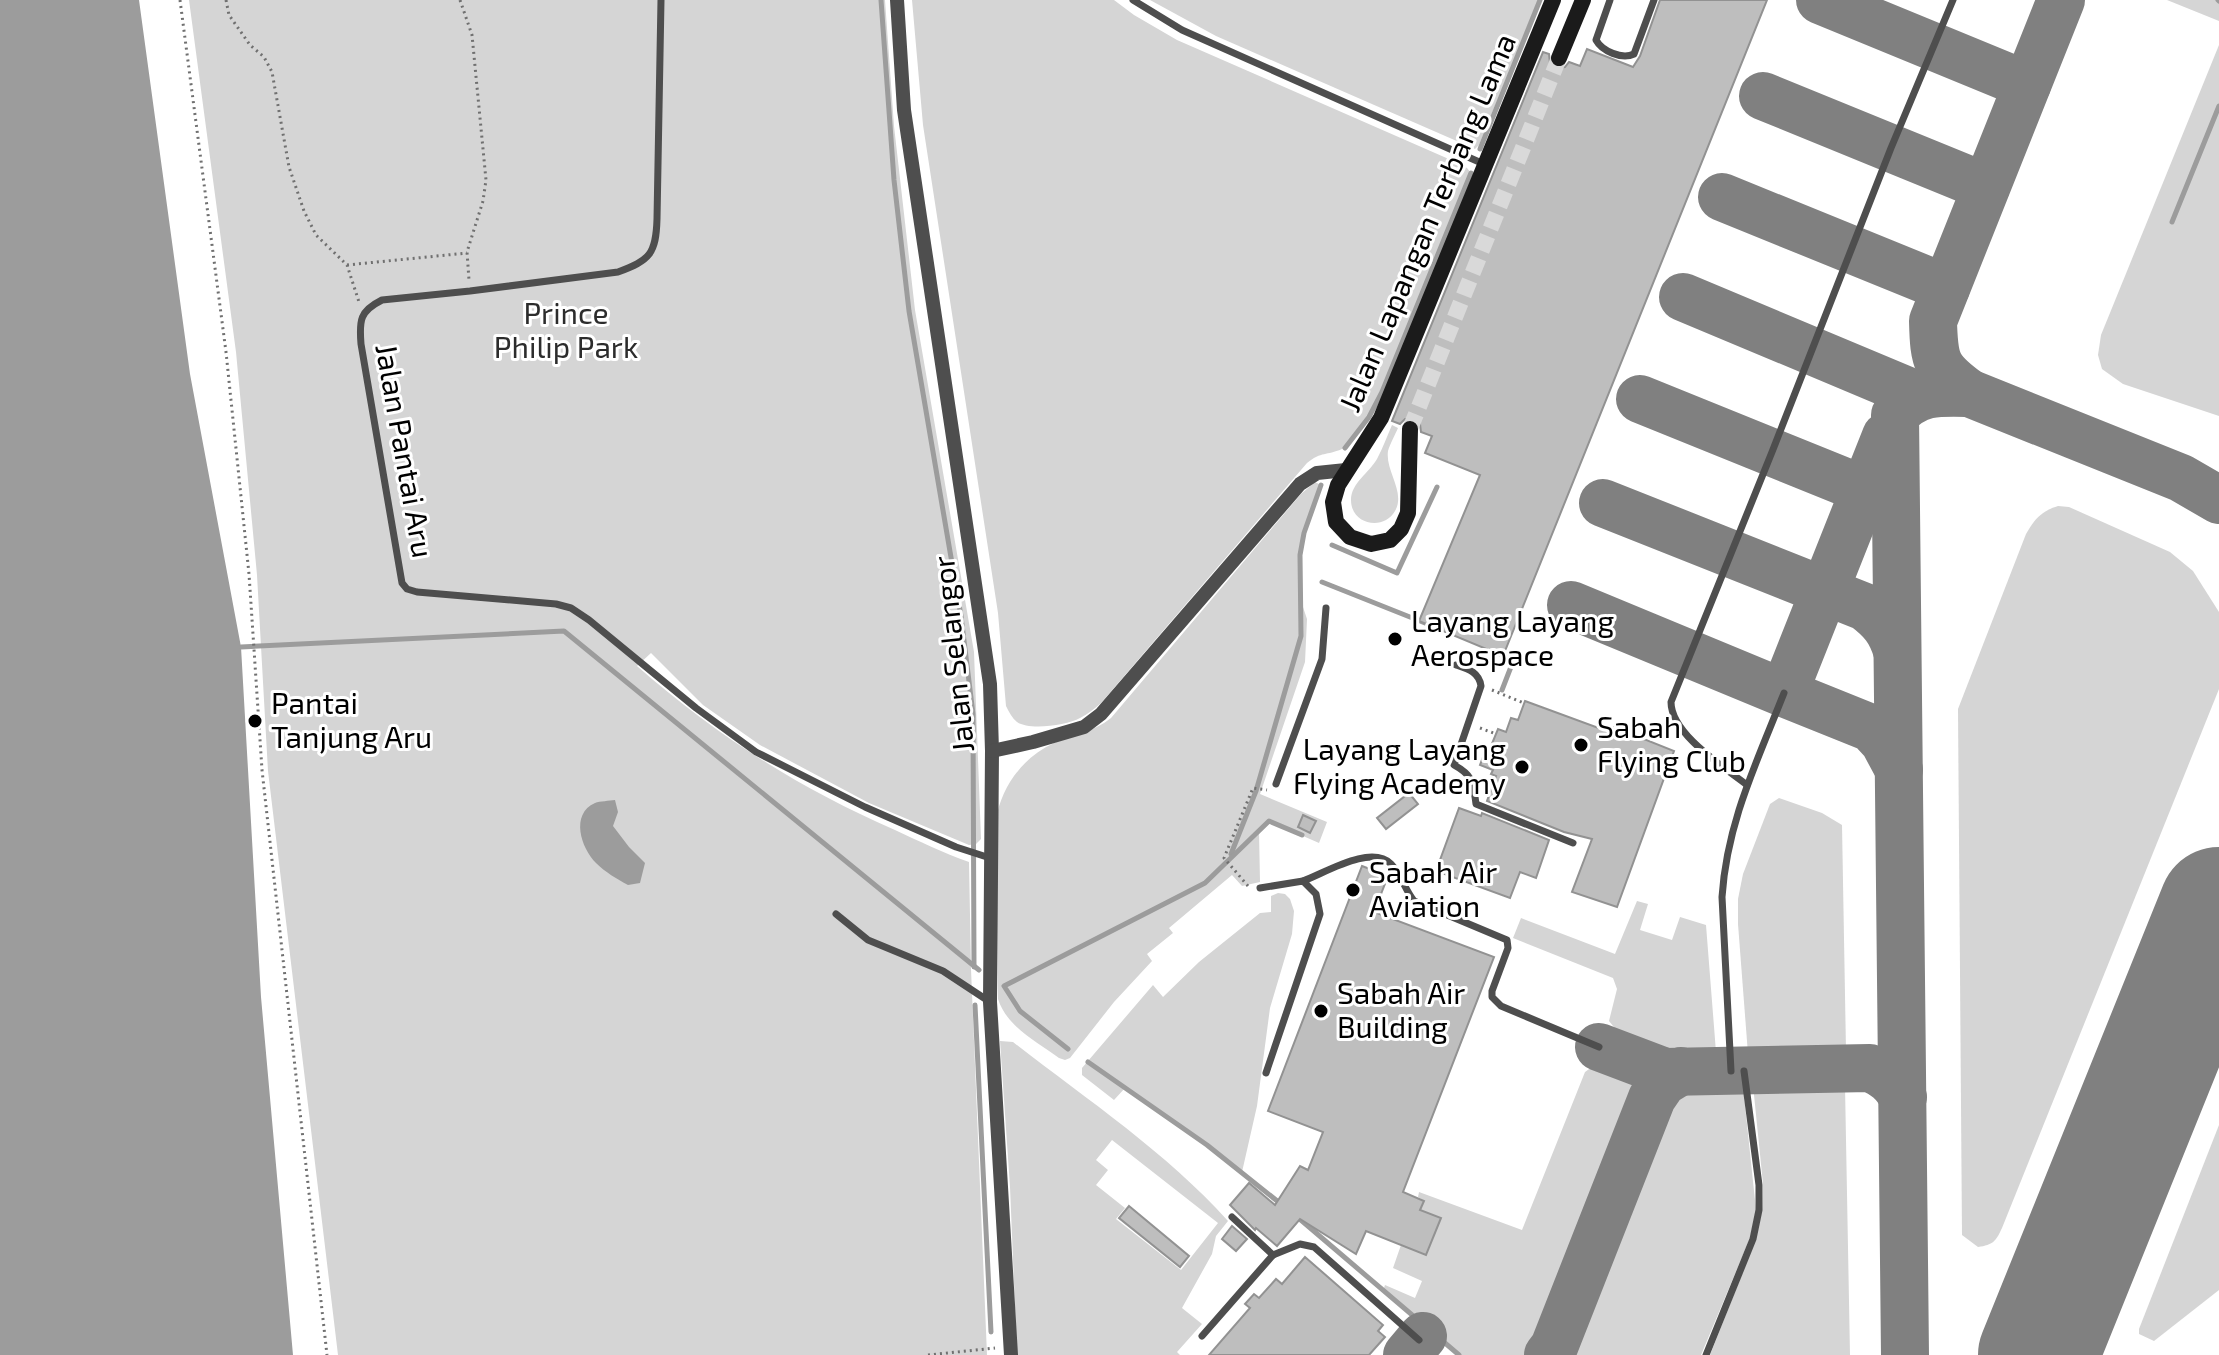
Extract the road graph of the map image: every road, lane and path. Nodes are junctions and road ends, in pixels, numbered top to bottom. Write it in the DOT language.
graph roads {
  1 [pos="180,0"];
  2 [pos="226,0"];
  3 [pos="460,0"];
  4 [pos="661,0"];
  5 [pos="897,0"];
  6 [pos="1133,0"];
  7 [pos="1553,0"];
  8 [pos="1583,0"];
  9 [pos="1610,0"];
  10 [pos="1654,0"];
  11 [pos="1953,0"];
  12 [pos="1559,58"];
  13 [pos="1486,165"];
  14 [pos="467,252"];
  15 [pos="347,265"];
  16 [pos="470,291"];
  17 [pos="362,315"];
  18 [pos="1410,429"];
  19 [pos="1346,470"];
  20 [pos="1326,608"];
  21 [pos="1456,665"];
  22 [pos="1481,686"];
  23 [pos="1784,693"];
  24 [pos="1524,703"];
  25 [pos="1469,724"];
  26 [pos="1496,734"];
  27 [pos="992,751"];
  28 [pos="1276,784"];
  29 [pos="1747,785"];
  30 [pos="1260,790"];
  31 [pos="1573,843"];
  32 [pos="990,858"];
  33 [pos="1303,881"];
  34 [pos="1257,890"];
  35 [pos="836,914"];
  36 [pos="990,1002"];
  37 [pos="1599,1047"];
  38 [pos="1731,1071"];
  39 [pos="1744,1071"];
  40 [pos="1266,1073"];
  41 [pos="1232,1217"];
  42 [pos="1273,1255"];
  43 [pos="1202,1336"];
  44 [pos="1419,1340"];
  45 [pos="1011,1351"];
  46 [pos="327,1355"];
  47 [pos="928,1355"];
  48 [pos="1706,1355"];
  1 -- 46 [label="path"];
  2 -- 15 [label="path"];
  3 -- 14 [label="path"];
  4 -- 16 [label="lane, Jalan Pantai Aru"];
  5 -- 27 [label="street, Jalan Selangor"];
  6 -- 13 [label="lane"];
  7 -- 13 [label="main road, Jalan Lapangan Terbang Lama"];
  8 -- 12 [label="main road, Jalan Lapangan Terbang Lama"];
  9 -- 10 [label="lane"];
  11 -- 29 [label="lane"];
  13 -- 19 [label="main road, Jalan Lapangan Terbang Lama"];
  14 -- 15 [label="path"];
  14 -- 16 [label="path"];
  15 -- 17 [label="path"];
  16 -- 17 [label="lane, Jalan Pantai Aru"];
  17 -- 32 [label="lane, Jalan Pantai Aru"];
  18 -- 19 [label="main road, Jalan Lapangan Terbang Lama"];
  19 -- 27 [label="street"];
  20 -- 28 [label="lane"];
  21 -- 22 [label="lane"];
  22 -- 24 [label="path"];
  22 -- 25 [label="lane"];
  23 -- 29 [label="lane"];
  25 -- 26 [label="path"];
  25 -- 31 [label="lane"];
  27 -- 32 [label="street, Jalan Selangor"];
  29 -- 38 [label="lane"];
  30 -- 34 [label="path"];
  32 -- 36 [label="street, Jalan Selangor"];
  33 -- 34 [label="lane"];
  33 -- 37 [label="lane"];
  33 -- 40 [label="lane"];
  35 -- 36 [label="lane"];
  36 -- 45 [label="street, Jalan Selangor"];
  39 -- 48 [label="lane"];
  41 -- 42 [label="lane"];
  42 -- 43 [label="lane"];
  42 -- 44 [label="lane"];
  45 -- 47 [label="path"];
}
